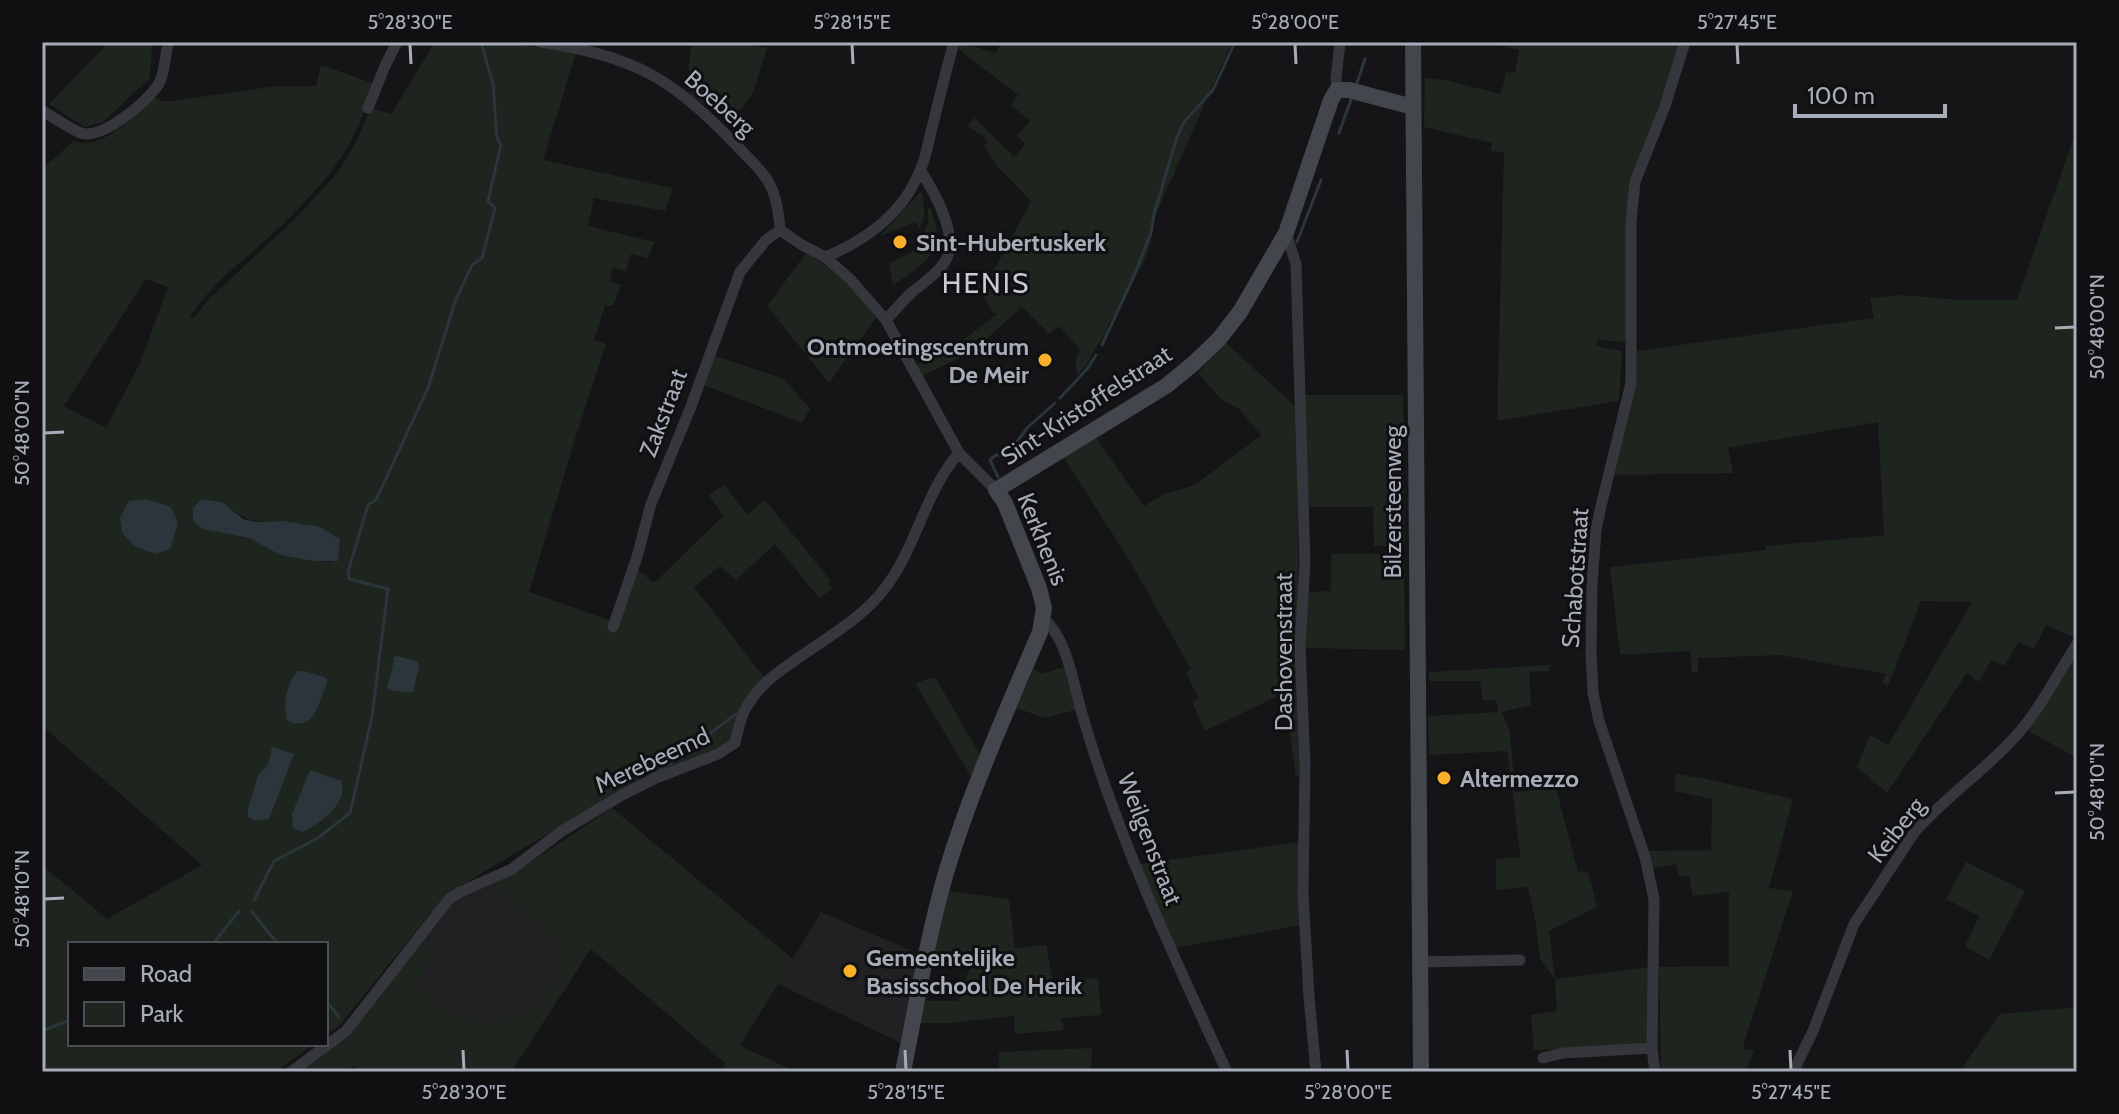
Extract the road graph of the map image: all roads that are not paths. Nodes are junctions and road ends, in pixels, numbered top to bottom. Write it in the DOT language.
graph roads {
  1 [pos="169,42"];
  2 [pos="397,42"];
  3 [pos="540,42"];
  4 [pos="954,42"];
  5 [pos="1340,42"];
  6 [pos="1413,42"];
  7 [pos="1685,42"];
  8 [pos="1337,90"];
  9 [pos="1413,107"];
  10 [pos="368,108"];
  11 [pos="42,111"];
  12 [pos="921,171"];
  13 [pos="780,230"];
  14 [pos="1286,233"];
  15 [pos="825,257"];
  16 [pos="886,320"];
  17 [pos="959,453"];
  18 [pos="996,490"];
  19 [pos="1044,619"];
  20 [pos="613,627"];
  21 [pos="2077,644"];
  22 [pos="1520,960"];
  23 [pos="1419,962"];
  24 [pos="328,1044"];
  25 [pos="326,1046"];
  26 [pos="1652,1048"];
  27 [pos="1543,1058"];
  28 [pos="291,1072"];
  29 [pos="903,1072"];
  30 [pos="1227,1072"];
  31 [pos="1316,1072"];
  32 [pos="1421,1072"];
  33 [pos="1655,1072"];
  34 [pos="1793,1072"];
  1 -- 11 [label="street"];
  2 -- 10 [label="street"];
  3 -- 13 [label="street, Boeberg"];
  4 -- 12 [label="street"];
  5 -- 8 [label="street"];
  6 -- 9 [label="street, Bilzersteenweg"];
  7 -- 26 [label="street, Schabotstraat"];
  8 -- 9 [label="street"];
  8 -- 14 [label="street, Sint-Kristoffelstraat"];
  9 -- 23 [label="street, Bilzersteenweg"];
  12 -- 15 [label="street"];
  12 -- 16 [label="street"];
  13 -- 15 [label="street, Kerkhenis"];
  13 -- 20 [label="street, Zakstraat"];
  14 -- 18 [label="street, Sint-Kristoffelstraat"];
  14 -- 31 [label="street, Dashovenstraat"];
  15 -- 16 [label="street, Kerkhenis"];
  16 -- 17 [label="street, Kerkhenis"];
  17 -- 18 [label="street, Kerkhenis"];
  17 -- 24 [label="street, Merebeemd"];
  18 -- 19 [label="street, Kerkhenis"];
  19 -- 29 [label="street, Kerkhenis"];
  19 -- 30 [label="street, Weilgenstraat"];
  21 -- 34 [label="street, Keiberg"];
  22 -- 23 [label="street"];
  23 -- 32 [label="street, Bilzersteenweg"];
  25 -- 28 [label="street, Merebeemd"];
  26 -- 27 [label="street"];
  26 -- 33 [label="street, Schabotstraat"];
}
